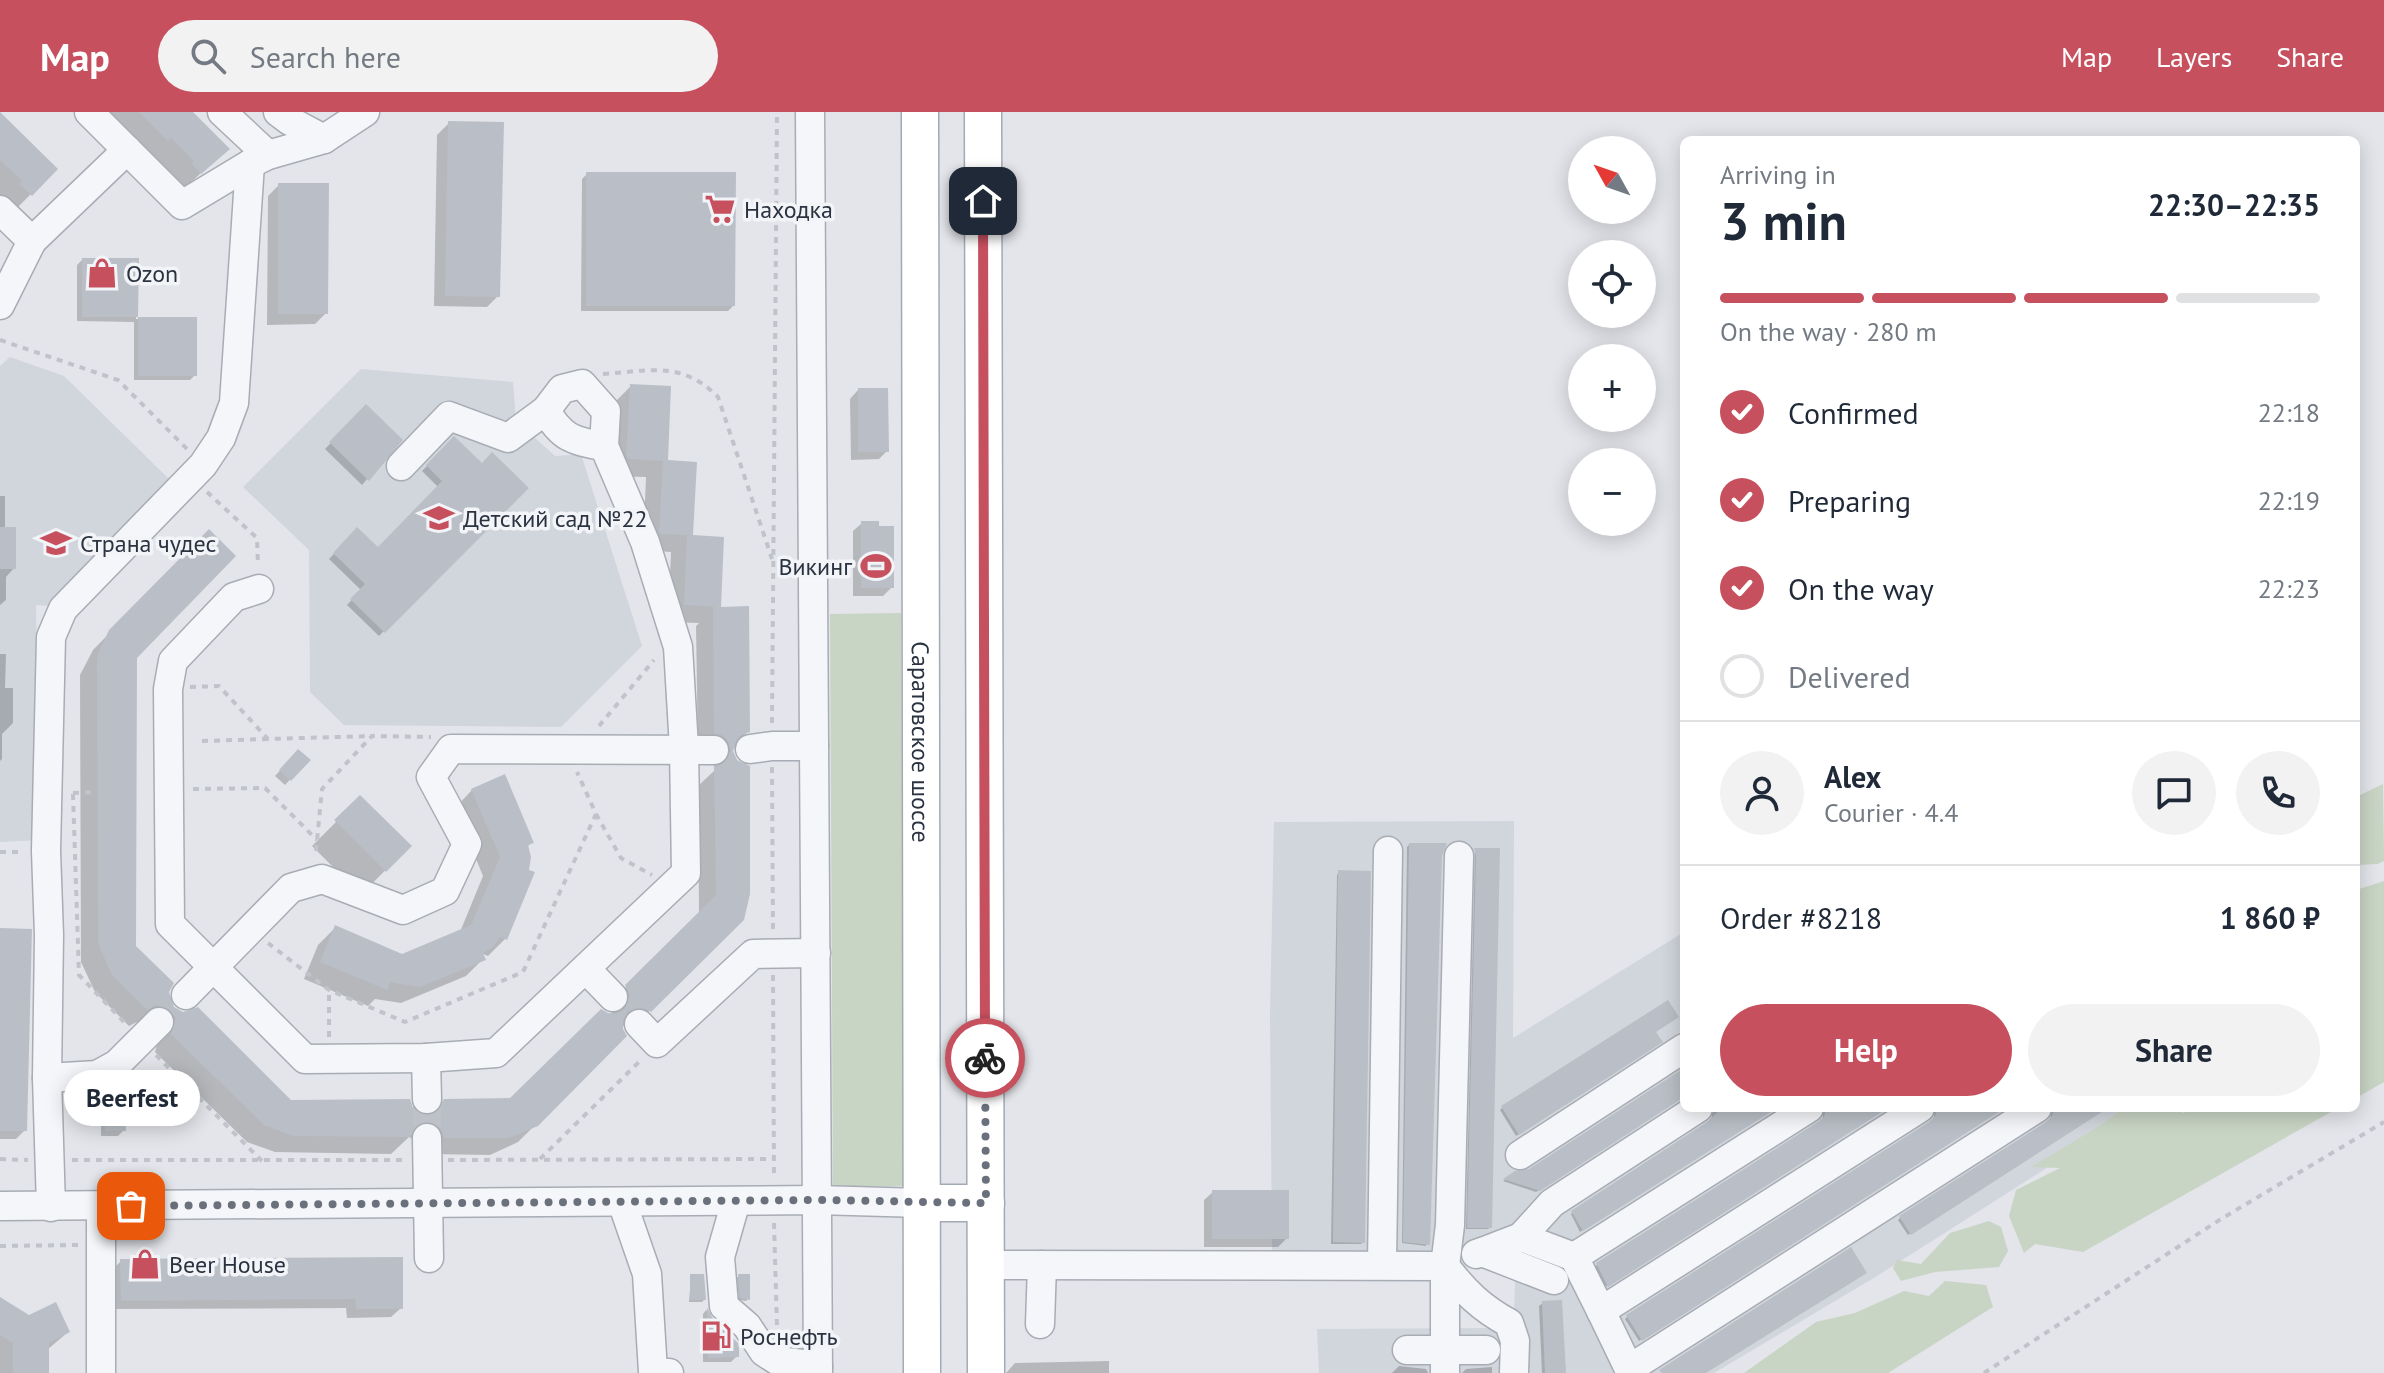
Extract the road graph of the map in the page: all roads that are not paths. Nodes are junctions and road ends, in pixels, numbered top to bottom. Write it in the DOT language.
graph roads {
  1 [pos="89,112"];
  2 [pos="222,112"];
  3 [pos="278,112"];
  4 [pos="365,112"];
  5 [pos="810,112"];
  6 [pos="920,112"];
  7 [pos="983,112"];
  8 [pos="324,139"];
  9 [pos="127,150"];
  10 [pos="259,159"];
  11 [pos="0,210"];
  12 [pos="32,241"];
  13 [pos="0,305"];
  14 [pos="546,410"];
  15 [pos="604,446"];
  16 [pos="401,466"];
  17 [pos="259,589"];
  18 [pos="814,746"];
  19 [pos="684,748"];
  20 [pos="750,749"];
  21 [pos="714,750"];
  22 [pos="1388,851"];
  23 [pos="1459,856"];
  24 [pos="816,953"];
  25 [pos="213,968"];
  26 [pos="586,969"];
  27 [pos="186,995"];
  28 [pos="613,997"];
  29 [pos="150,1031"];
  30 [pos="648,1034"];
  31 [pos="1680,1051"];
  32 [pos="426,1058"];
  33 [pos="47,1078"];
  34 [pos="427,1099"];
  35 [pos="1692,1112"];
  36 [pos="1803,1112"];
  37 [pos="1914,1112"];
  38 [pos="2031,1112"];
  39 [pos="427,1138"];
  40 [pos="1520,1155"];
  41 [pos="817,1200"];
  42 [pos="736,1201"];
  43 [pos="622,1202"];
  44 [pos="427,1203"];
  45 [pos="921,1203"];
  46 [pos="986,1203"];
  47 [pos="0,1206"];
  48 [pos="101,1206"];
  49 [pos="51,1207"];
  50 [pos="1521,1237"];
  51 [pos="1482,1252"];
  52 [pos="1574,1257"];
  53 [pos="429,1258"];
  54 [pos="986,1265"];
  55 [pos="1042,1265"];
  56 [pos="1382,1265"];
  57 [pos="1445,1266"];
  58 [pos="1554,1280"];
  59 [pos="1601,1311"];
  60 [pos="1040,1324"];
  61 [pos="1407,1350"];
  62 [pos="1486,1350"];
  63 [pos="1445,1361"];
  64 [pos="818,1370"];
  65 [pos="101,1373"];
  66 [pos="669,1373"];
  67 [pos="922,1373"];
  68 [pos="986,1373"];
  69 [pos="1514,1373"];
  1 -- 9 [label="street"];
  2 -- 10 [label="street"];
  3 -- 8 [label="street"];
  4 -- 8 [label="street"];
  5 -- 18 [label="street"];
  6 -- 45 [label="main road, Саратовское шоссе"];
  7 -- 46 [label="main road"];
  8 -- 10 [label="street"];
  9 -- 10 [label="street"];
  9 -- 12 [label="street"];
  10 -- 33 [label="street"];
  11 -- 12 [label="street"];
  12 -- 13 [label="street"];
  14 -- 15 [label="street"];
  14 -- 15 [label="street"];
  14 -- 16 [label="street"];
  15 -- 19 [label="street"];
  17 -- 25 [label="street"];
  18 -- 20 [label="street"];
  18 -- 24 [label="street"];
  19 -- 21 [label="street"];
  19 -- 25 [label="street"];
  19 -- 26 [label="street"];
  22 -- 56 [label="street"];
  23 -- 57 [label="street"];
  24 -- 30 [label="street"];
  24 -- 41 [label="street"];
  25 -- 27 [label="street"];
  25 -- 32 [label="street"];
  26 -- 28 [label="street"];
  26 -- 32 [label="street"];
  29 -- 33 [label="street"];
  31 -- 40 [label="street"];
  32 -- 34 [label="street"];
  33 -- 49 [label="street"];
  35 -- 50 [label="street"];
  36 -- 52 [label="street"];
  37 -- 59 [label="street"];
  38 -- 59 [label="street"];
  39 -- 44 [label="street"];
  41 -- 42 [label="street"];
  41 -- 45 [label="street"];
  41 -- 64 [label="street"];
  42 -- 43 [label="street"];
  42 -- 64 [label="street"];
  43 -- 44 [label="street"];
  43 -- 66 [label="street"];
  44 -- 48 [label="street"];
  44 -- 53 [label="street"];
  45 -- 46 [label="main road"];
  45 -- 67 [label="main road, Саратовское шоссе"];
  46 -- 54 [label="main road"];
  47 -- 49 [label="street"];
  48 -- 49 [label="street"];
  48 -- 65 [label="street"];
  50 -- 51 [label="street"];
  50 -- 52 [label="street"];
  51 -- 57 [label="street"];
  51 -- 58 [label="street"];
  52 -- 59 [label="street"];
  54 -- 55 [label="street"];
  54 -- 68 [label="main road"];
  55 -- 56 [label="street"];
  55 -- 60 [label="street"];
  56 -- 57 [label="street"];
  57 -- 63 [label="street"];
  57 -- 69 [label="street"];
  61 -- 63 [label="street"];
  62 -- 63 [label="street"];
}
